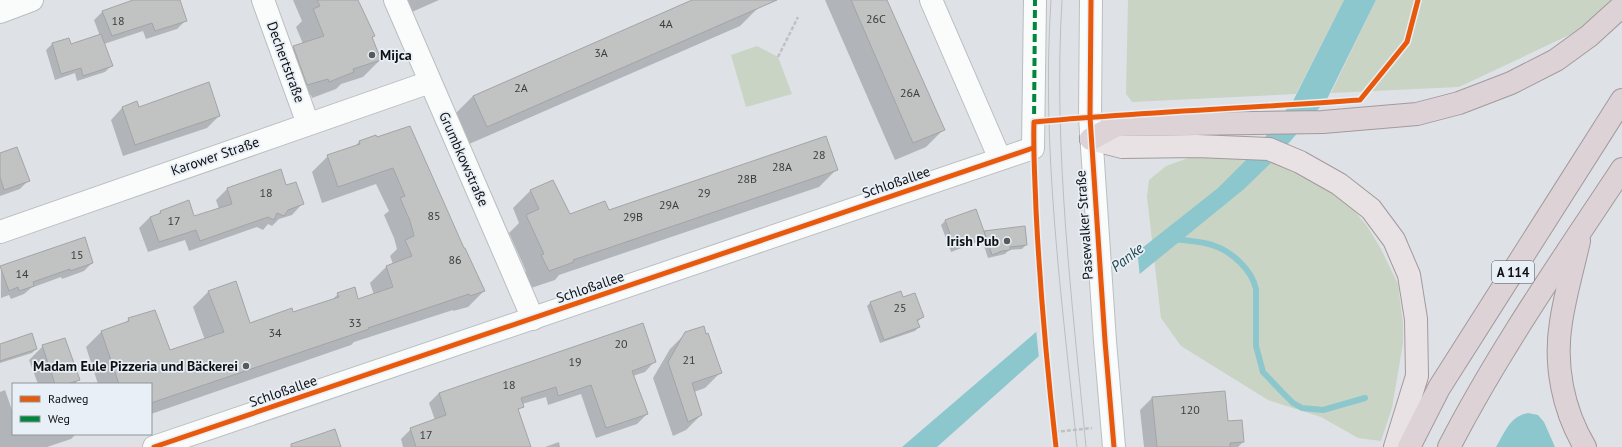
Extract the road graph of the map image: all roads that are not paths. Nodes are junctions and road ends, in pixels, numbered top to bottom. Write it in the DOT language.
graph roads {
  1 [pos="32,0"];
  2 [pos="263,0"];
  3 [pos="395,0"];
  4 [pos="931,0"];
  5 [pos="1035,0"];
  6 [pos="1091,0"];
  7 [pos="1622,6"];
  8 [pos="0,12"];
  9 [pos="430,82"];
  10 [pos="1622,100"];
  11 [pos="308,124"];
  12 [pos="1091,140"];
  13 [pos="1000,159"];
  14 [pos="1622,168"];
  15 [pos="1582,230"];
  16 [pos="0,232"];
  17 [pos="532,319"];
  18 [pos="154,447"];
  19 [pos="1114,447"];
  20 [pos="1395,447"];
  21 [pos="1409,447"];
  22 [pos="1449,447"];
  23 [pos="1585,447"];
  1 -- 8 [label="street"];
  2 -- 11 [label="street, Dechertstraße"];
  3 -- 9 [label="street, Grumbkowstraße"];
  4 -- 13 [label="street"];
  5 -- 13 [label="street, Schloßallee"];
  6 -- 12 [label="street, Pasewalker Straße"];
  7 -- 12 [label="highway"];
  9 -- 11 [label="street, Karower Straße"];
  9 -- 17 [label="street, Grumbkowstraße"];
  10 -- 21 [label="highway, A 114"];
  11 -- 16 [label="street, Karower Straße"];
  12 -- 19 [label="street, Pasewalker Straße"];
  12 -- 20 [label="main road"];
  13 -- 17 [label="street, Schloßallee"];
  14 -- 15 [label="highway, A 114"];
  15 -- 22 [label="highway, A 114"];
  15 -- 23 [label="highway"];
  17 -- 18 [label="street, Schloßallee"];
}
